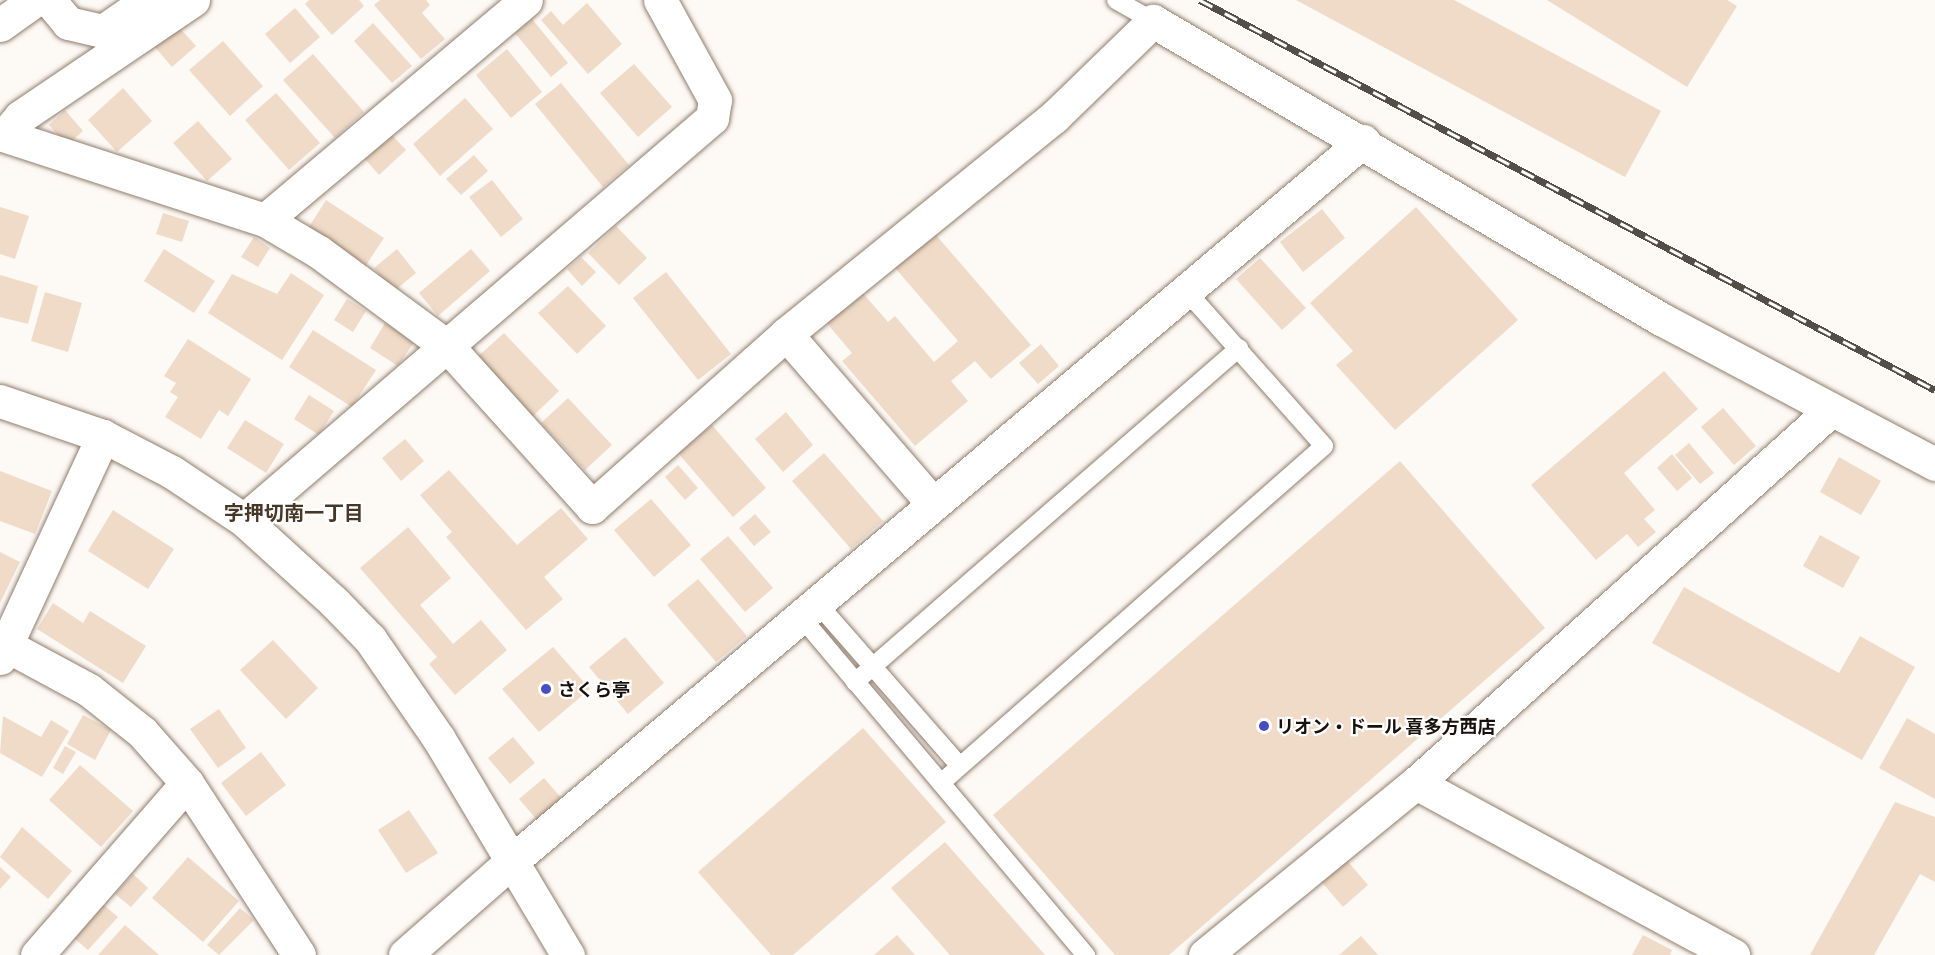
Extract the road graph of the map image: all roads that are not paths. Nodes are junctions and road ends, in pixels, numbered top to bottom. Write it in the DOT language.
graph roads {
  1 [pos="35,0"];
  2 [pos="49,0"];
  3 [pos="148,0"];
  4 [pos="193,0"];
  5 [pos="526,0"];
  6 [pos="660,0"];
  7 [pos="1116,0"];
  8 [pos="1153,21"];
  9 [pos="0,25"];
  10 [pos="3,134"];
  11 [pos="1363,141"];
  12 [pos="265,220"];
  13 [pos="1189,294"];
  14 [pos="786,334"];
  15 [pos="449,348"];
  16 [pos="1239,348"];
  17 [pos="0,401"];
  18 [pos="1832,410"];
  19 [pos="102,436"];
  20 [pos="1935,464"];
  21 [pos="933,504"];
  22 [pos="244,520"];
  23 [pos="810,611"];
  24 [pos="2,648"];
  25 [pos="874,665"];
  26 [pos="855,682"];
  27 [pos="960,766"];
  28 [pos="187,783"];
  29 [pos="941,783"];
  30 [pos="1416,783"];
  31 [pos="512,861"];
  32 [pos="37,955"];
  33 [pos="299,955"];
  34 [pos="405,955"];
  35 [pos="568,955"];
  36 [pos="1086,955"];
  37 [pos="1205,955"];
  38 [pos="1733,955"];
  1 -- 9 [label="street"];
  2 -- 3 [label="street"];
  4 -- 10 [label="street"];
  5 -- 12 [label="street"];
  6 -- 15 [label="street"];
  7 -- 8 [label="lane"];
  8 -- 11 [label="street"];
  8 -- 14 [label="street"];
  10 -- 12 [label="street"];
  11 -- 13 [label="street"];
  11 -- 18 [label="street"];
  12 -- 15 [label="street"];
  13 -- 16 [label="lane"];
  13 -- 21 [label="street"];
  14 -- 15 [label="street"];
  14 -- 21 [label="street"];
  15 -- 22 [label="street"];
  16 -- 25 [label="lane"];
  16 -- 27 [label="lane"];
  17 -- 19 [label="street"];
  18 -- 20 [label="street"];
  18 -- 30 [label="street"];
  19 -- 22 [label="street"];
  19 -- 24 [label="street"];
  21 -- 23 [label="street"];
  22 -- 31 [label="street"];
  23 -- 25 [label="lane"];
  23 -- 26 [label="lane"];
  23 -- 31 [label="street"];
  24 -- 28 [label="street"];
  25 -- 26 [label="lane"];
  25 -- 27 [label="lane"];
  26 -- 29 [label="lane"];
  27 -- 29 [label="lane"];
  28 -- 32 [label="street"];
  28 -- 33 [label="street"];
  29 -- 36 [label="lane"];
  30 -- 37 [label="street"];
  30 -- 38 [label="street"];
  31 -- 34 [label="street"];
  31 -- 35 [label="street"];
}
